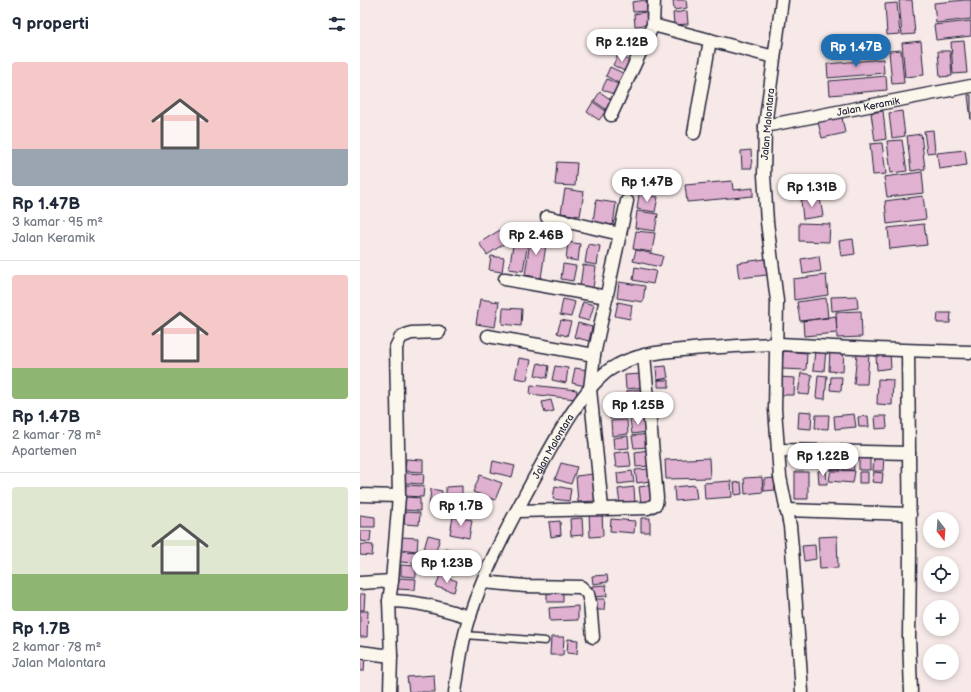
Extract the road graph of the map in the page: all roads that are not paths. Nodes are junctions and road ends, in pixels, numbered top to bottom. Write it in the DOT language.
graph roads {
  1 [pos="654,0"];
  2 [pos="782,0"];
  3 [pos="653,25"];
  4 [pos="710,40"];
  5 [pos="774,57"];
  6 [pos="971,86"];
  7 [pos="611,115"];
  8 [pos="765,126"];
  9 [pos="694,133"];
  10 [pos="627,201"];
  11 [pos="547,217"];
  12 [pos="620,234"];
  13 [pos="505,279"];
  14 [pos="607,297"];
  15 [pos="439,332"];
  16 [pos="488,336"];
  17 [pos="776,344"];
  18 [pos="908,351"];
  19 [pos="971,352"];
  20 [pos="594,355"];
  21 [pos="644,355"];
  22 [pos="590,389"];
  23 [pos="778,450"];
  24 [pos="908,453"];
  25 [pos="360,495"];
  26 [pos="399,496"];
  27 [pos="602,508"];
  28 [pos="786,510"];
  29 [pos="517,511"];
  30 [pos="910,514"];
  31 [pos="392,581"];
  32 [pos="483,582"];
  33 [pos="360,583"];
  34 [pos="389,601"];
  35 [pos="470,618"];
  36 [pos="465,635"];
  37 [pos="593,637"];
  38 [pos="545,641"];
  39 [pos="360,652"];
  40 [pos="391,656"];
  41 [pos="390,692"];
  42 [pos="455,692"];
  43 [pos="802,692"];
  44 [pos="911,692"];
  1 -- 3 [label="street"];
  2 -- 5 [label="street, Jalan Malontara"];
  3 -- 4 [label="street"];
  3 -- 7 [label="street"];
  4 -- 5 [label="street"];
  4 -- 9 [label="street"];
  5 -- 8 [label="street, Jalan Malontara"];
  6 -- 8 [label="street, Jalan Keramik"];
  8 -- 17 [label="street, Jalan Malontara"];
  10 -- 12 [label="street"];
  11 -- 12 [label="street"];
  12 -- 14 [label="street"];
  13 -- 14 [label="street"];
  14 -- 20 [label="street"];
  15 -- 26 [label="street"];
  16 -- 20 [label="street"];
  17 -- 18 [label="street, Jalan Malontara"];
  17 -- 21 [label="street, Jalan Malontara"];
  17 -- 23 [label="street"];
  18 -- 19 [label="street, Jalan Malontara"];
  18 -- 24 [label="street"];
  20 -- 22 [label="street"];
  21 -- 22 [label="street, Jalan Malontara"];
  21 -- 27 [label="street"];
  22 -- 27 [label="street"];
  22 -- 29 [label="street, Jalan Malontara"];
  23 -- 24 [label="street"];
  23 -- 28 [label="street"];
  24 -- 30 [label="street"];
  25 -- 26 [label="street"];
  26 -- 31 [label="street"];
  27 -- 29 [label="street"];
  28 -- 30 [label="street"];
  28 -- 43 [label="street"];
  29 -- 32 [label="street, Jalan Malontara"];
  30 -- 44 [label="street"];
  31 -- 33 [label="street"];
  31 -- 34 [label="street"];
  32 -- 35 [label="street, Jalan Malontara"];
  32 -- 37 [label="street"];
  34 -- 35 [label="street"];
  34 -- 40 [label="street"];
  35 -- 36 [label="street, Jalan Malontara"];
  36 -- 38 [label="lane"];
  36 -- 42 [label="street, Jalan Malontara"];
  39 -- 40 [label="street"];
  40 -- 41 [label="street"];
}
